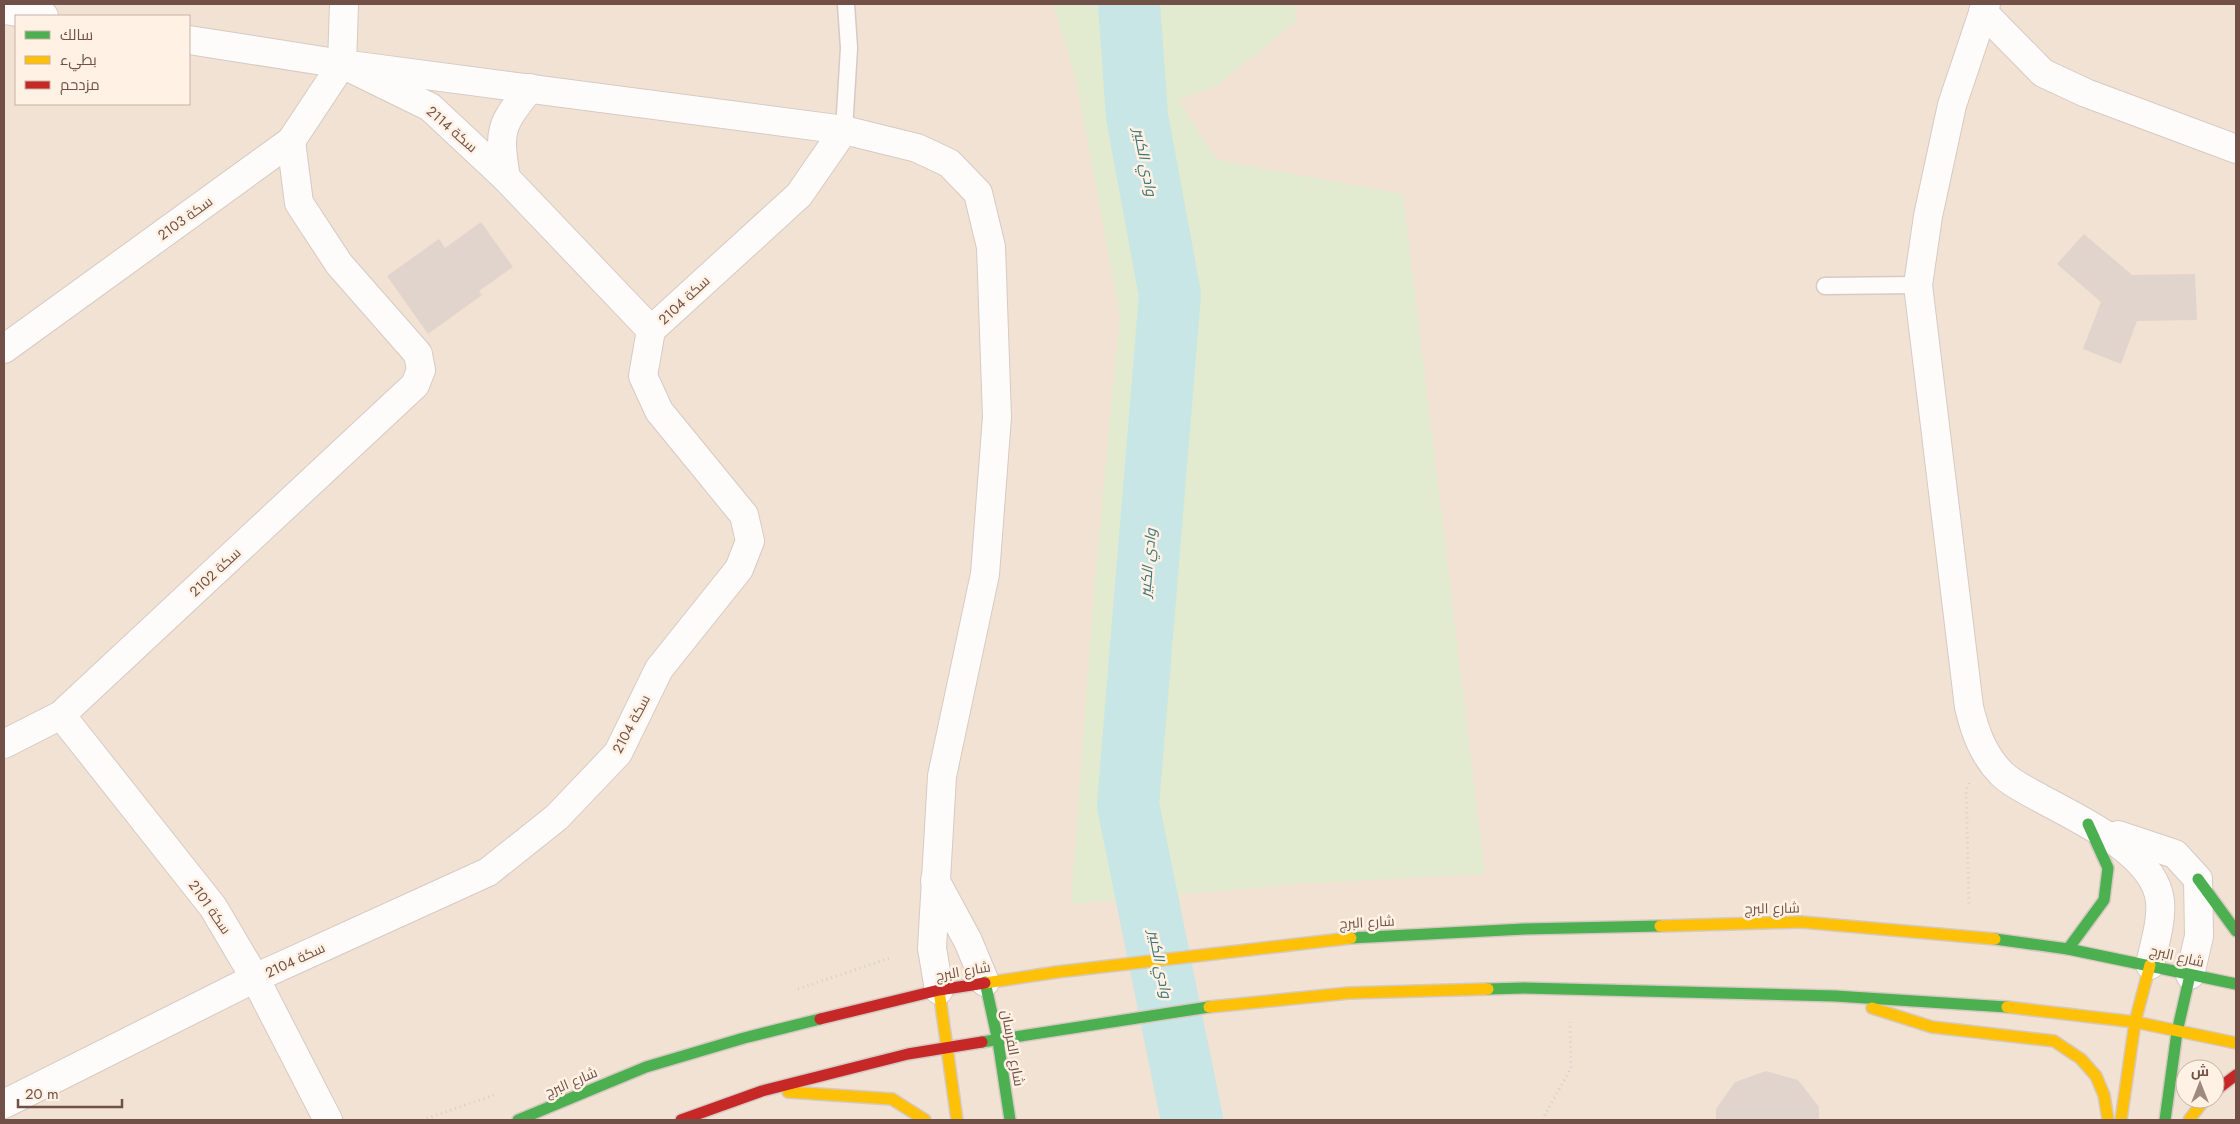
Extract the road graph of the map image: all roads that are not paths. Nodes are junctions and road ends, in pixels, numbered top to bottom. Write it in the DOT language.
graph roads {
  1 [pos="344,4"];
  2 [pos="846,4"];
  3 [pos="1985,8"];
  4 [pos="4,10"];
  5 [pos="37,15"];
  6 [pos="190,40"];
  7 [pos="342,64"];
  8 [pos="530,88"];
  9 [pos="844,130"];
  10 [pos="291,141"];
  11 [pos="2236,149"];
  12 [pos="506,178"];
  13 [pos="1918,285"];
  14 [pos="1826,286"];
  15 [pos="651,330"];
  16 [pos="4,349"];
  17 [pos="61,715"];
  18 [pos="4,744"];
  19 [pos="2088,824"];
  20 [pos="2198,878"];
  21 [pos="935,880"];
  22 [pos="2236,931"];
  23 [pos="2068,949"];
  24 [pos="2150,965"];
  25 [pos="2190,975"];
  26 [pos="256,978"];
  27 [pos="985,982"];
  28 [pos="2236,984"];
  29 [pos="939,990"];
  30 [pos="1834,996"];
  31 [pos="2135,1022"];
  32 [pos="2177,1032"];
  33 [pos="998,1041"];
  34 [pos="2236,1043"];
  35 [pos="946,1049"];
  36 [pos="2236,1075"];
  37 [pos="2225,1083"];
  38 [pos="762,1091"];
  39 [pos="4,1104"];
  40 [pos="2196,1109"];
  41 [pos="328,1120"];
  42 [pos="518,1120"];
  43 [pos="681,1120"];
  44 [pos="926,1120"];
  45 [pos="957,1120"];
  46 [pos="1010,1120"];
  47 [pos="2108,1120"];
  48 [pos="2121,1120"];
  49 [pos="2165,1120"];
  50 [pos="2189,1120"];
  1 -- 7 [label="street"];
  2 -- 9 [label="lane"];
  3 -- 11 [label="street"];
  3 -- 13 [label="street"];
  4 -- 5 [label="street"];
  6 -- 7 [label="street, سكة 2114"];
  7 -- 8 [label="street"];
  7 -- 10 [label="street, سكة 2103"];
  7 -- 12 [label="street, سكة 2114"];
  8 -- 9 [label="street"];
  8 -- 12 [label="street"];
  9 -- 15 [label="street, سكة 2104"];
  9 -- 21 [label="street"];
  10 -- 16 [label="street, سكة 2103"];
  10 -- 17 [label="street, سكة 2102"];
  12 -- 15 [label="street, سكة 2114"];
  13 -- 14 [label="lane"];
  13 -- 19 [label="street"];
  15 -- 26 [label="street, سكة 2104"];
  17 -- 18 [label="street, سكة 2102"];
  17 -- 26 [label="street, سكة 2101"];
  19 -- 20 [label="street"];
  19 -- 23 [label="main road"];
  19 -- 24 [label="street"];
  20 -- 22 [label="main road"];
  20 -- 25 [label="street"];
  21 -- 27 [label="street"];
  21 -- 29 [label="street"];
  23 -- 24 [label="main road, شارع البرج"];
  23 -- 27 [label="main road, شارع البرج"];
  24 -- 25 [label="main road, شارع البرج"];
  24 -- 31 [label="main road"];
  25 -- 28 [label="main road, شارع البرج"];
  25 -- 32 [label="main road"];
  26 -- 39 [label="street, سكة 2104"];
  26 -- 41 [label="street, سكة 2101"];
  27 -- 29 [label="main road, شارع البرج"];
  27 -- 33 [label="main road, شارع الفرسان"];
  29 -- 35 [label="main road"];
  29 -- 42 [label="main road, شارع البرج"];
  30 -- 31 [label="main road"];
  30 -- 33 [label="main road"];
  30 -- 47 [label="main road"];
  31 -- 32 [label="main road"];
  31 -- 48 [label="main road"];
  32 -- 34 [label="main road"];
  32 -- 49 [label="main road"];
  33 -- 35 [label="main road"];
  33 -- 46 [label="main road, شارع الفرسان"];
  35 -- 38 [label="main road"];
  35 -- 45 [label="main road"];
  36 -- 37 [label="main road"];
  38 -- 43 [label="main road"];
  38 -- 44 [label="main road"];
  40 -- 50 [label="main road"];
}
